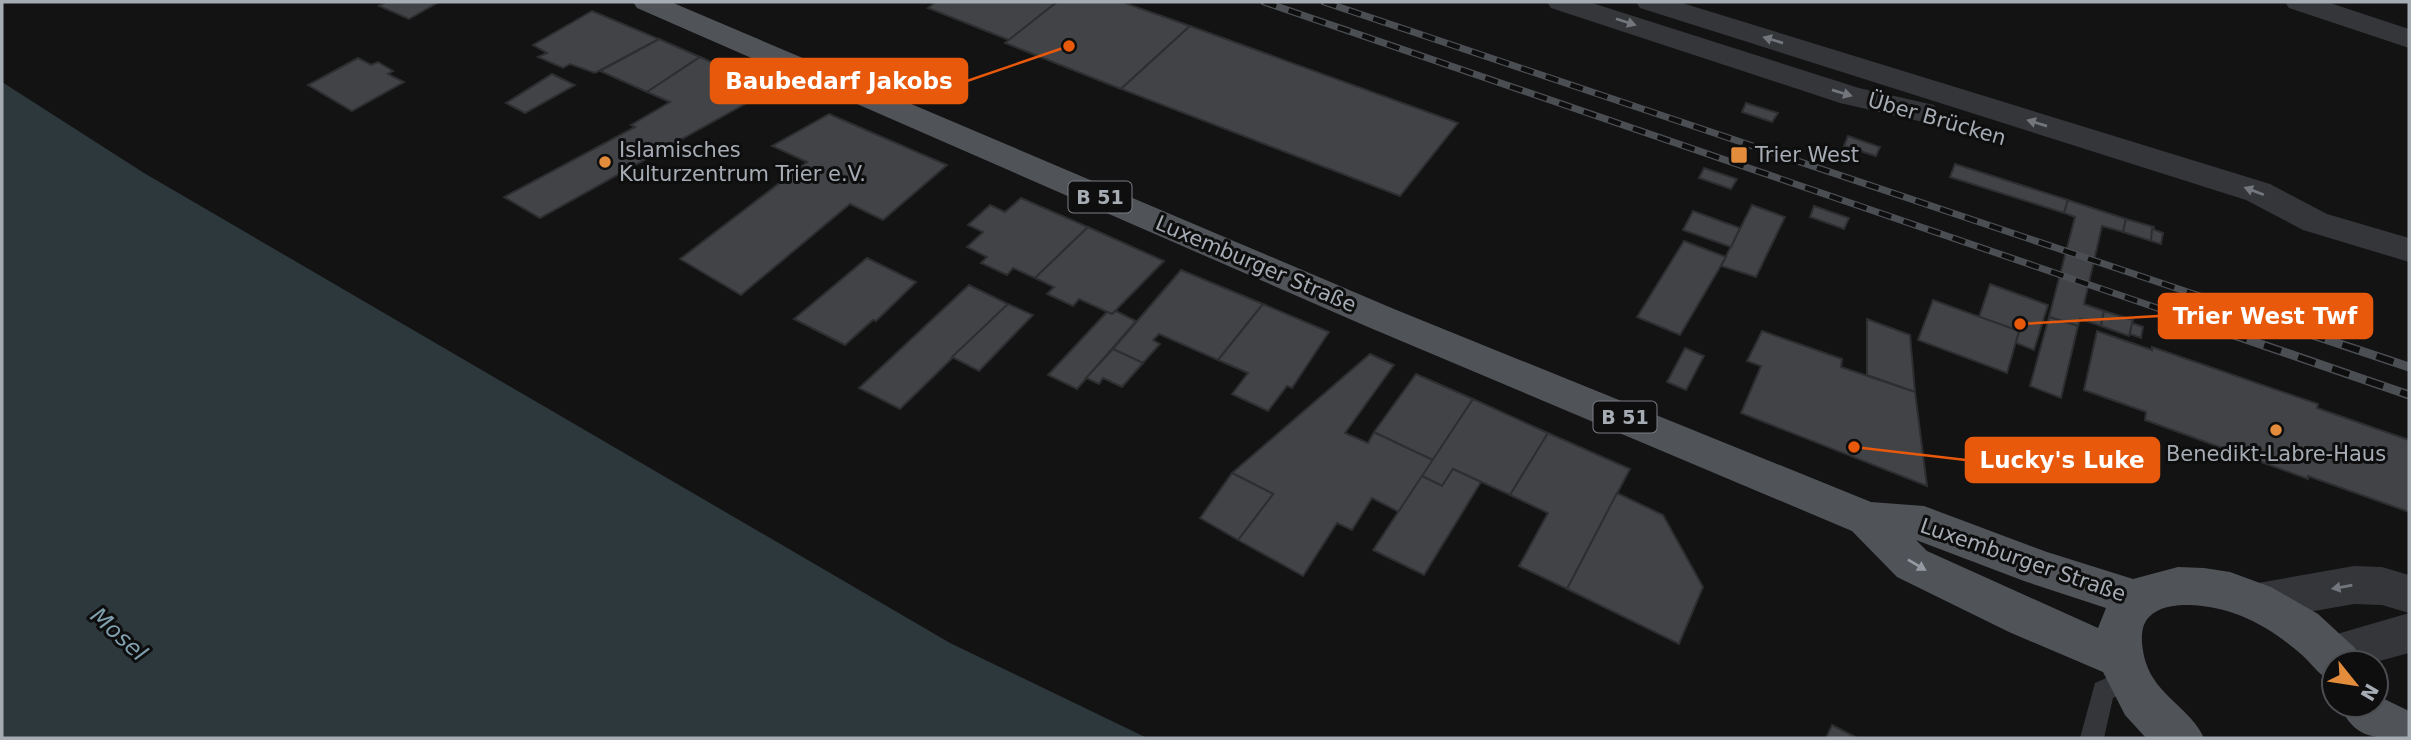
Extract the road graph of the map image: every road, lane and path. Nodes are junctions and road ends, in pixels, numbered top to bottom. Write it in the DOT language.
graph roads {
  1 [pos="648,2"];
  2 [pos="1561,2"];
  3 [pos="1650,2"];
  4 [pos="2300,2"];
  5 [pos="2409,39"];
  6 [pos="2315,222"];
  7 [pos="2409,250"];
  8 [pos="1867,520"];
  9 [pos="2409,594"];
  10 [pos="2138,600"];
  11 [pos="2258,602"];
  12 [pos="2409,634"];
  13 [pos="2326,649"];
  14 [pos="2353,649"];
  15 [pos="2125,668"];
  16 [pos="2368,719"];
  17 [pos="2409,735"];
  18 [pos="2092,738"];
  19 [pos="2179,738"];
  1 -- 8 [label="main road, Luxemburger Straße / B 51"];
  2 -- 6 [label="street, Über Brücken, one-way"];
  6 -- 3 [label="street, Über Brücken, one-way"];
  4 -- 5 [label="street"];
  6 -- 7 [label="street, Über Brücken"];
  8 -- 10 [label="main road, Luxemburger Straße / B 51"];
  8 -- 15 [label="main road, Luxemburger Straße / B 51, one-way"];
  9 -- 11 [label="street, one-way"];
  10 -- 11 [label="main road"];
  10 -- 15 [label="main road"];
  11 -- 13 [label="main road"];
  12 -- 14 [label="street"];
  15 -- 18 [label="lane"];
  15 -- 19 [label="main road"];
  16 -- 17 [label="main road"];
}
